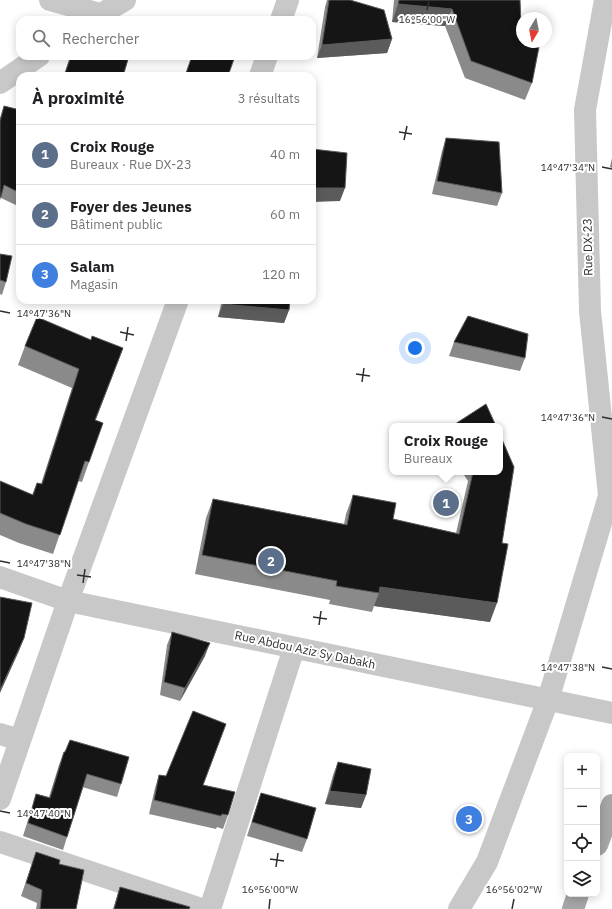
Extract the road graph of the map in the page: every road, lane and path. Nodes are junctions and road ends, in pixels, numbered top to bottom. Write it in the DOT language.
graph roads {
  1 [pos="50,0"];
  2 [pos="125,0"];
  3 [pos="288,0"];
  4 [pos="605,0"];
  5 [pos="93,16"];
  6 [pos="98,16"];
  7 [pos="282,16"];
  8 [pos="33,60"];
  9 [pos="266,60"];
  10 [pos="261,72"];
  11 [pos="0,83"];
  12 [pos="177,304"];
  13 [pos="610,491"];
  14 [pos="0,577"];
  15 [pos="68,601"];
  16 [pos="294,648"];
  17 [pos="548,700"];
  18 [pos="612,713"];
  19 [pos="0,734"];
  20 [pos="20,740"];
  21 [pos="0,799"];
  22 [pos="612,805"];
  23 [pos="600,837"];
  24 [pos="0,842"];
  25 [pos="577,897"];
  26 [pos="202,909"];
  27 [pos="210,909"];
  28 [pos="459,909"];
  29 [pos="573,909"];
  1 -- 5 [label="street"];
  2 -- 6 [label="street"];
  3 -- 7 [label="street"];
  4 -- 13 [label="street, Rue DX-23"];
  8 -- 11 [label="street"];
  9 -- 10 [label="street"];
  12 -- 15 [label="street"];
  13 -- 17 [label="street"];
  14 -- 15 [label="street, Rue Abdou Aziz Sy Dabakh"];
  15 -- 16 [label="street, Rue Abdou Aziz Sy Dabakh"];
  15 -- 20 [label="street"];
  16 -- 17 [label="street, Rue Abdou Aziz Sy Dabakh"];
  16 -- 27 [label="street"];
  17 -- 18 [label="street, Rue Abdou Aziz Sy Dabakh"];
  17 -- 28 [label="street"];
  19 -- 20 [label="street"];
  20 -- 21 [label="street"];
  22 -- 23 [label="main road"];
  24 -- 26 [label="street"];
  25 -- 29 [label="main road"];
}
